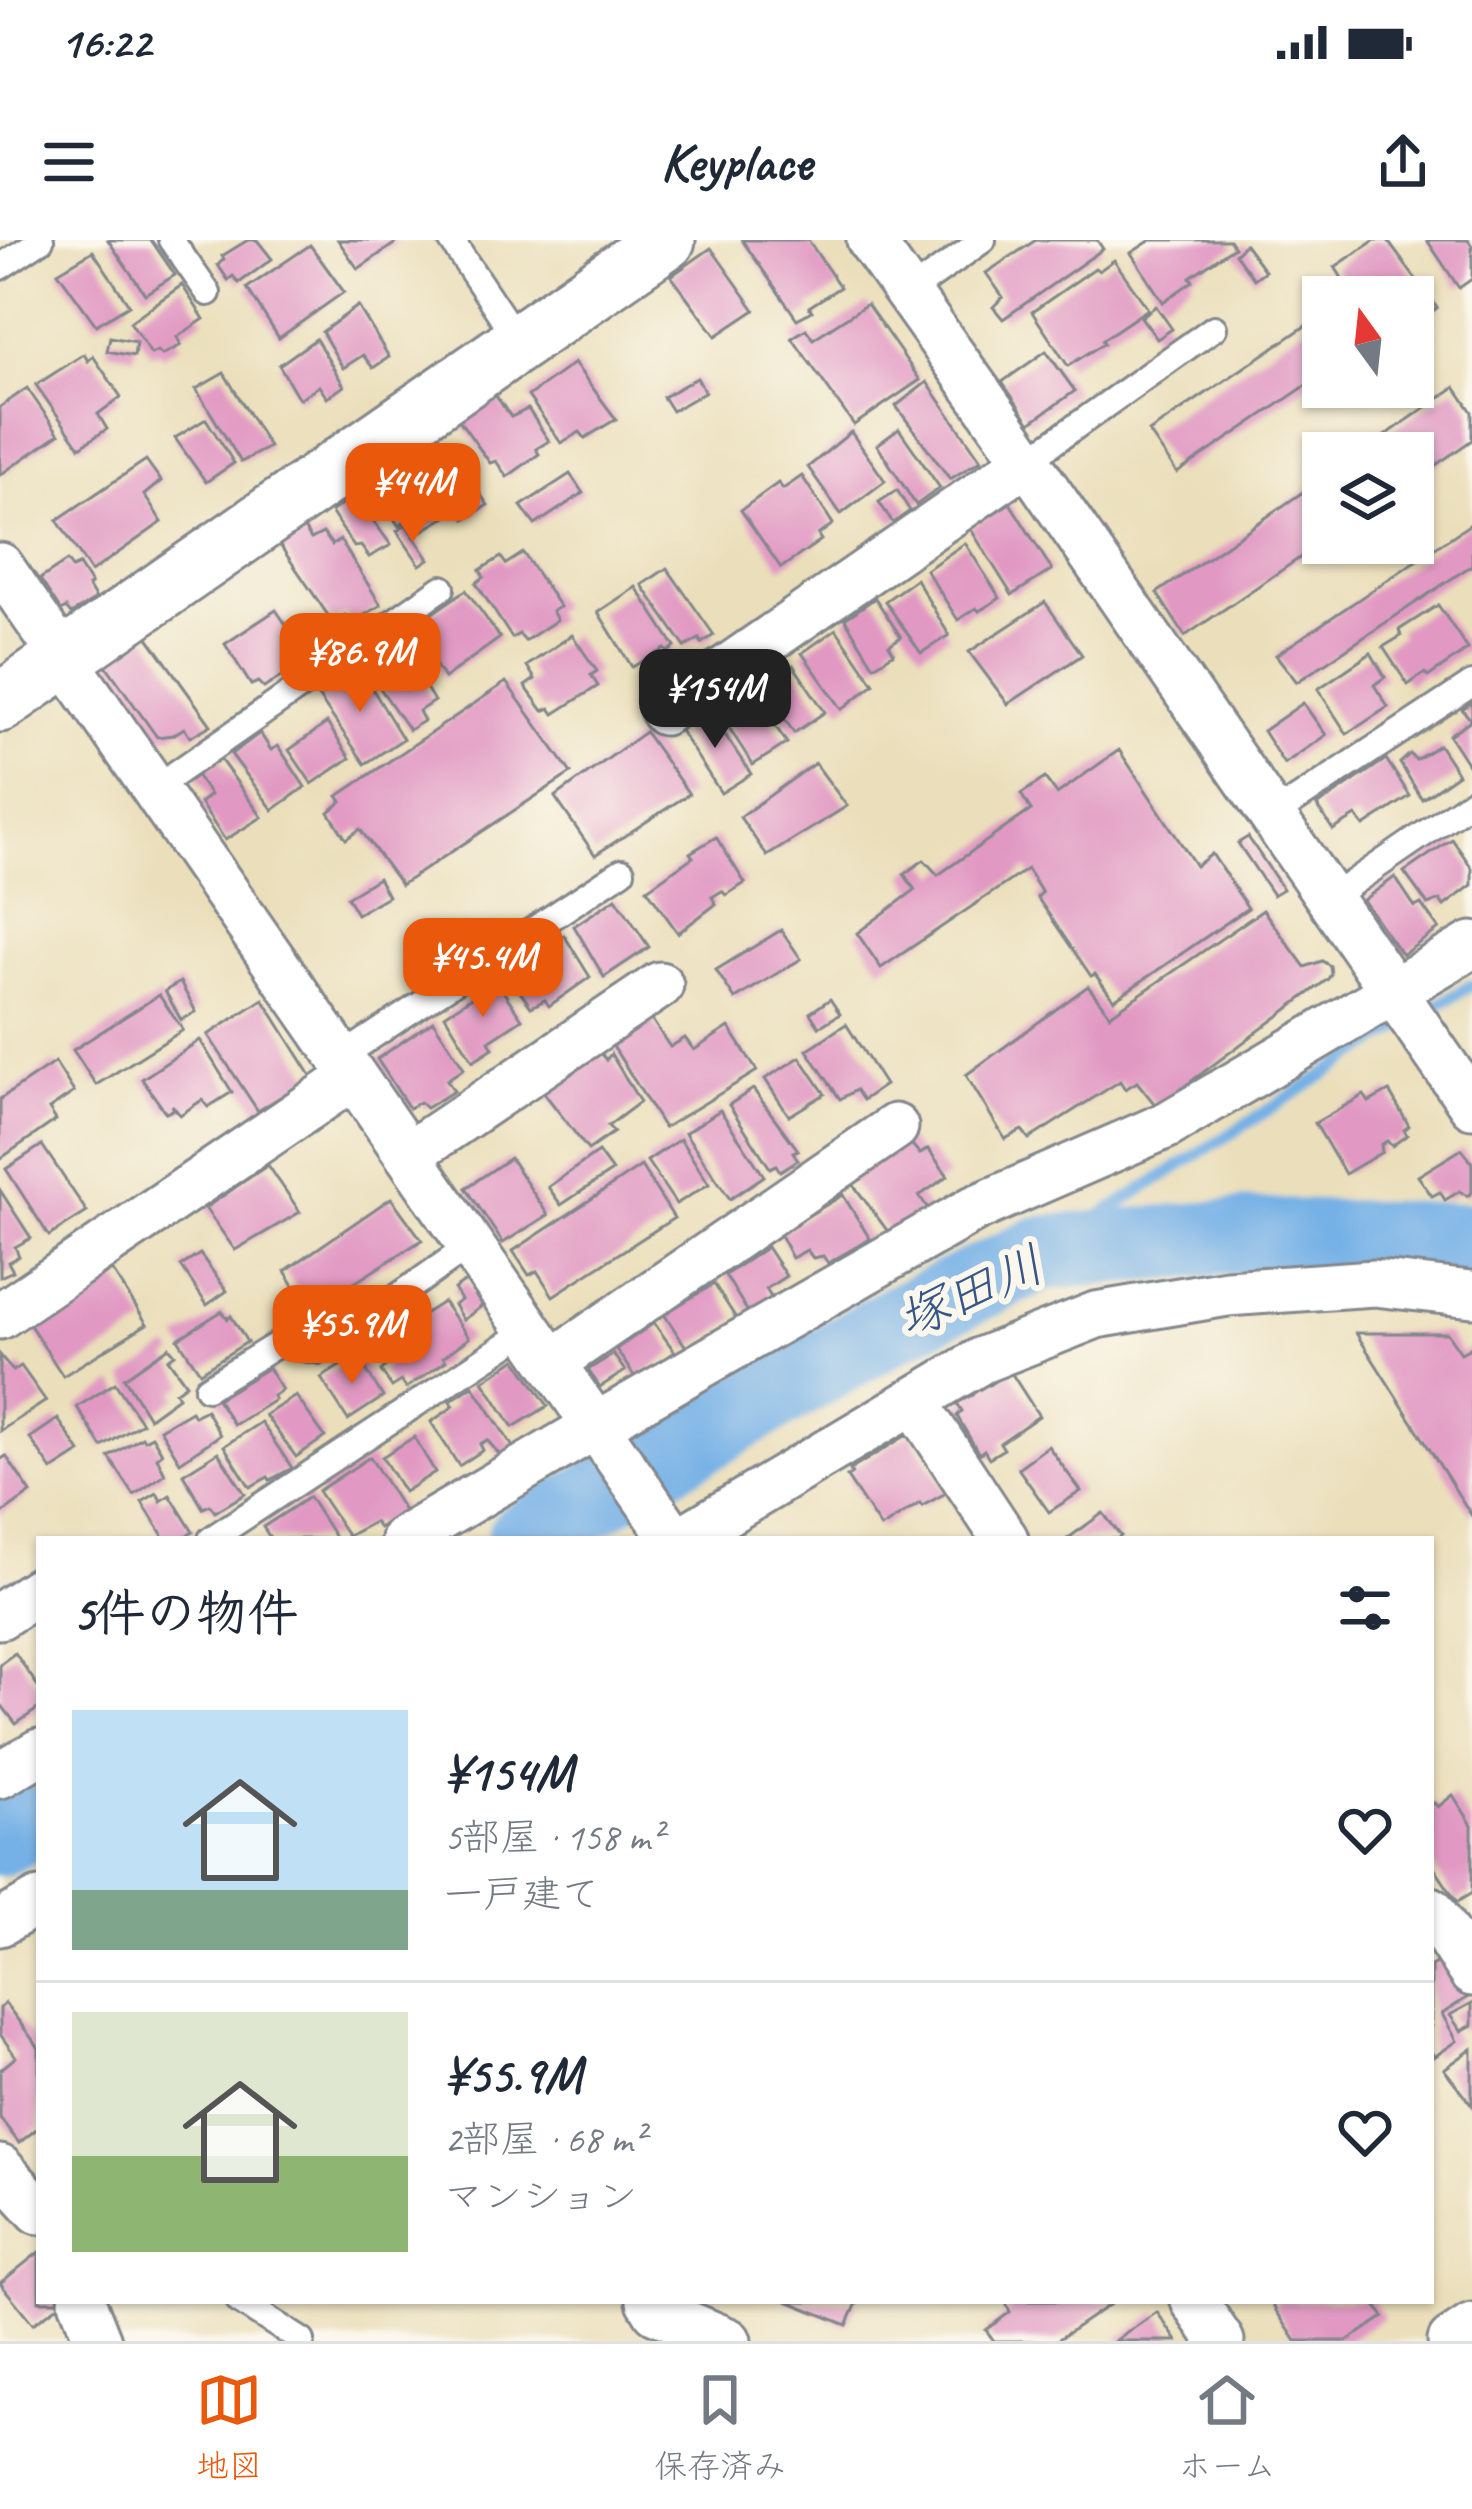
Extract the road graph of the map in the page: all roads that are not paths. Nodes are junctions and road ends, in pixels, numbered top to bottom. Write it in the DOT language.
graph roads {
  1 [pos="41,240"];
  2 [pos="171,240"];
  3 [pos="451,240"];
  4 [pos="667,240"];
  5 [pos="870,240"];
  6 [pos="983,240"];
  7 [pos="0,267"];
  8 [pos="208,293"];
  9 [pos="907,294"];
  10 [pos="1214,328"];
  11 [pos="519,342"];
  12 [pos="1028,461"];
  13 [pos="0,566"];
  14 [pos="442,588"];
  15 [pos="64,658"];
  16 [pos="1472,684"];
  17 [pos="0,703"];
  18 [pos="664,712"];
  19 [pos="155,788"];
  20 [pos="1472,801"];
  21 [pos="1272,816"];
  22 [pos="622,871"];
  23 [pos="1329,898"];
  24 [pos="1472,945"];
  25 [pos="660,985"];
  26 [pos="1393,992"];
  27 [pos="1457,1054"];
  28 [pos="347,1067"];
  29 [pos="1472,1105"];
  30 [pos="895,1127"];
  31 [pos="408,1155"];
  32 [pos="471,1245"];
  33 [pos="1472,1294"];
  34 [pos="0,1316"];
  35 [pos="541,1345"];
  36 [pos="207,1388"];
  37 [pos="914,1401"];
  38 [pos="599,1429"];
  39 [pos="674,1535"];
  40 [pos="216,1536"];
  41 [pos="409,1536"];
  42 [pos="1003,1536"];
  43 [pos="36,1592"];
  44 [pos="0,1616"];
  45 [pos="36,1754"];
  46 [pos="0,1775"];
  47 [pos="36,1903"];
  48 [pos="1434,1915"];
  49 [pos="0,1923"];
  50 [pos="1472,1973"];
  51 [pos="0,2168"];
  52 [pos="36,2208"];
  53 [pos="83,2304"];
  54 [pos="244,2304"];
  55 [pos="652,2304"];
  56 [pos="1196,2304"];
  57 [pos="1472,2327"];
  58 [pos="98,2341"];
  59 [pos="302,2341"];
  60 [pos="728,2341"];
  61 [pos="1221,2341"];
  62 [pos="1451,2341"];
  1 -- 7 [label="lane"];
  2 -- 8 [label="lane"];
  3 -- 11 [label="lane"];
  4 -- 11 [label="street"];
  5 -- 9 [label="street"];
  6 -- 9 [label="lane"];
  9 -- 12 [label="street"];
  10 -- 12 [label="lane"];
  11 -- 15 [label="street"];
  12 -- 18 [label="street"];
  12 -- 21 [label="street"];
  13 -- 15 [label="street"];
  14 -- 19 [label="lane"];
  15 -- 17 [label="street"];
  15 -- 19 [label="street"];
  16 -- 21 [label="lane"];
  19 -- 28 [label="street"];
  20 -- 23 [label="lane"];
  21 -- 23 [label="street"];
  22 -- 28 [label="lane"];
  23 -- 26 [label="street"];
  24 -- 26 [label="street"];
  25 -- 31 [label="street"];
  26 -- 27 [label="street"];
  26 -- 38 [label="street"];
  27 -- 29 [label="street"];
  28 -- 31 [label="street"];
  28 -- 34 [label="street"];
  30 -- 35 [label="street"];
  31 -- 32 [label="street"];
  32 -- 35 [label="street"];
  32 -- 36 [label="lane"];
  33 -- 37 [label="street"];
  35 -- 38 [label="street"];
  35 -- 40 [label="lane"];
  37 -- 39 [label="street"];
  37 -- 42 [label="street"];
  38 -- 39 [label="street"];
  38 -- 41 [label="street"];
  43 -- 44 [label="street"];
  45 -- 46 [label="street"];
  47 -- 49 [label="street"];
  48 -- 50 [label="street"];
  51 -- 52 [label="street"];
  53 -- 58 [label="street"];
  54 -- 59 [label="lane"];
  55 -- 60 [label="street"];
  56 -- 61 [label="street"];
  57 -- 62 [label="street"];
}
